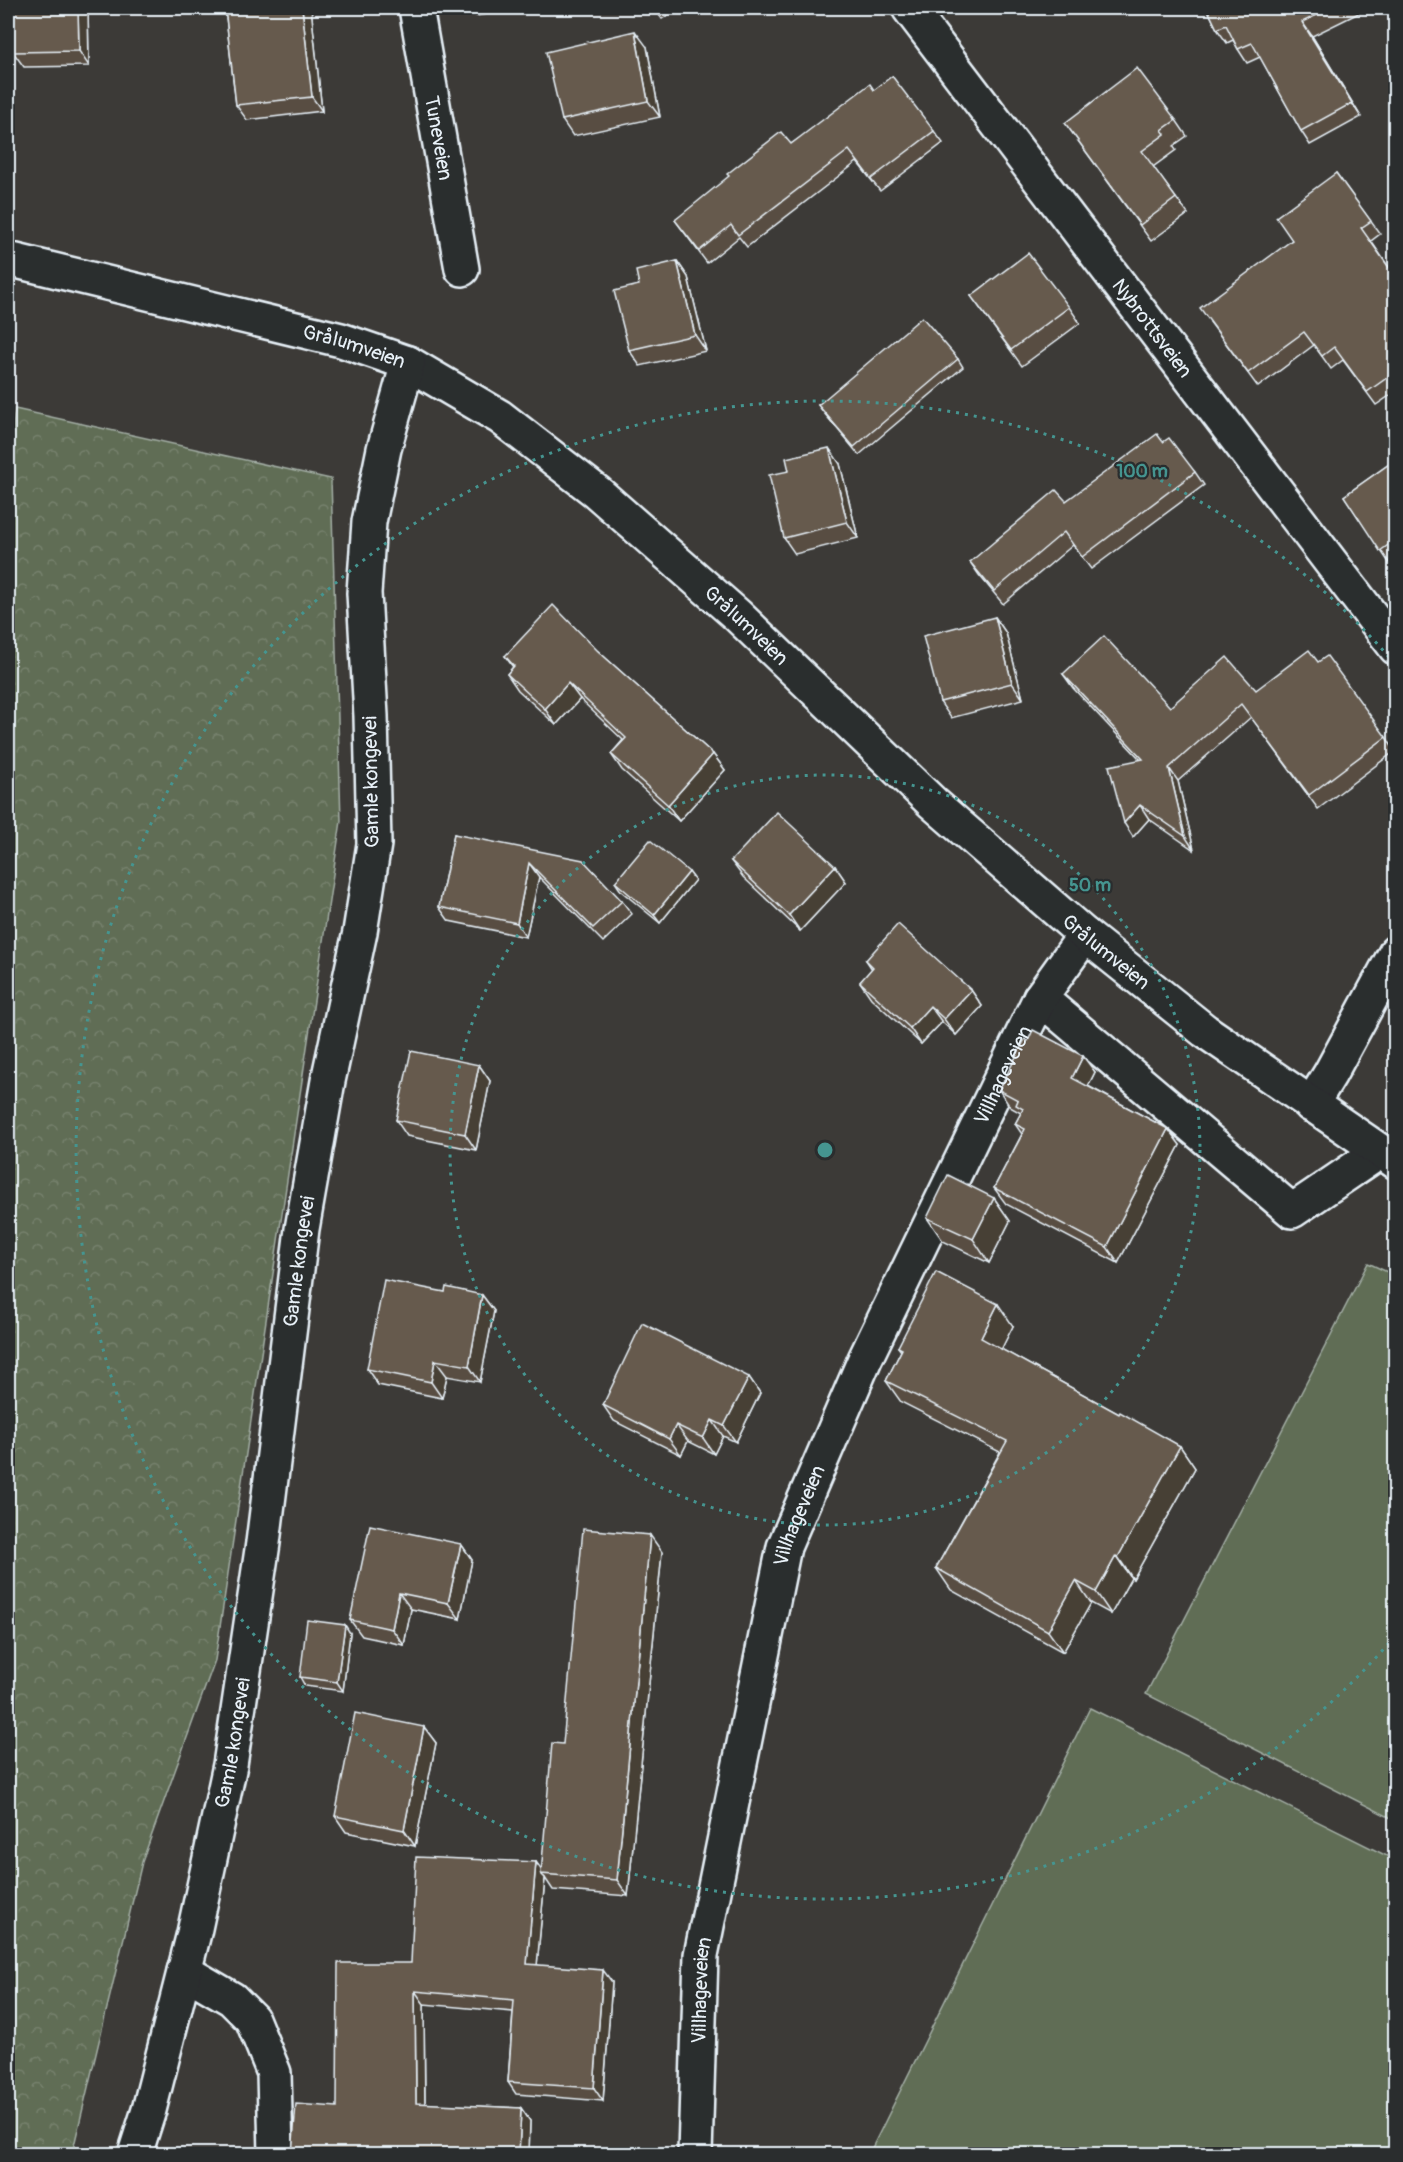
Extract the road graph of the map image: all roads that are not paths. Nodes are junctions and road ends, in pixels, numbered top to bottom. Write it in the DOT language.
graph roads {
  1 [pos="416,8"];
  2 [pos="909,8"];
  3 [pos="8,259"];
  4 [pos="462,269"];
  5 [pos="408,363"];
  6 [pos="1395,648"];
  7 [pos="1084,935"];
  8 [pos="1395,952"];
  9 [pos="1040,998"];
  10 [pos="1311,1105"];
  11 [pos="1387,1157"];
  12 [pos="184,1971"];
  13 [pos="135,2154"];
  14 [pos="276,2154"];
  15 [pos="695,2154"];
  1 -- 4 [label="main road, Tuneveien"];
  2 -- 6 [label="main road, Nybrottsveien"];
  3 -- 5 [label="main road, Grålumveien"];
  5 -- 7 [label="main road, Grålumveien"];
  5 -- 12 [label="main road, Gamle kongevei"];
  7 -- 9 [label="main road, Villhageveien"];
  7 -- 10 [label="main road, Grålumveien"];
  8 -- 10 [label="main road"];
  9 -- 11 [label="main road"];
  9 -- 15 [label="main road, Villhageveien"];
  10 -- 11 [label="main road, Grålumveien"];
  12 -- 13 [label="main road, Gamle kongevei"];
  12 -- 14 [label="main road"];
}
